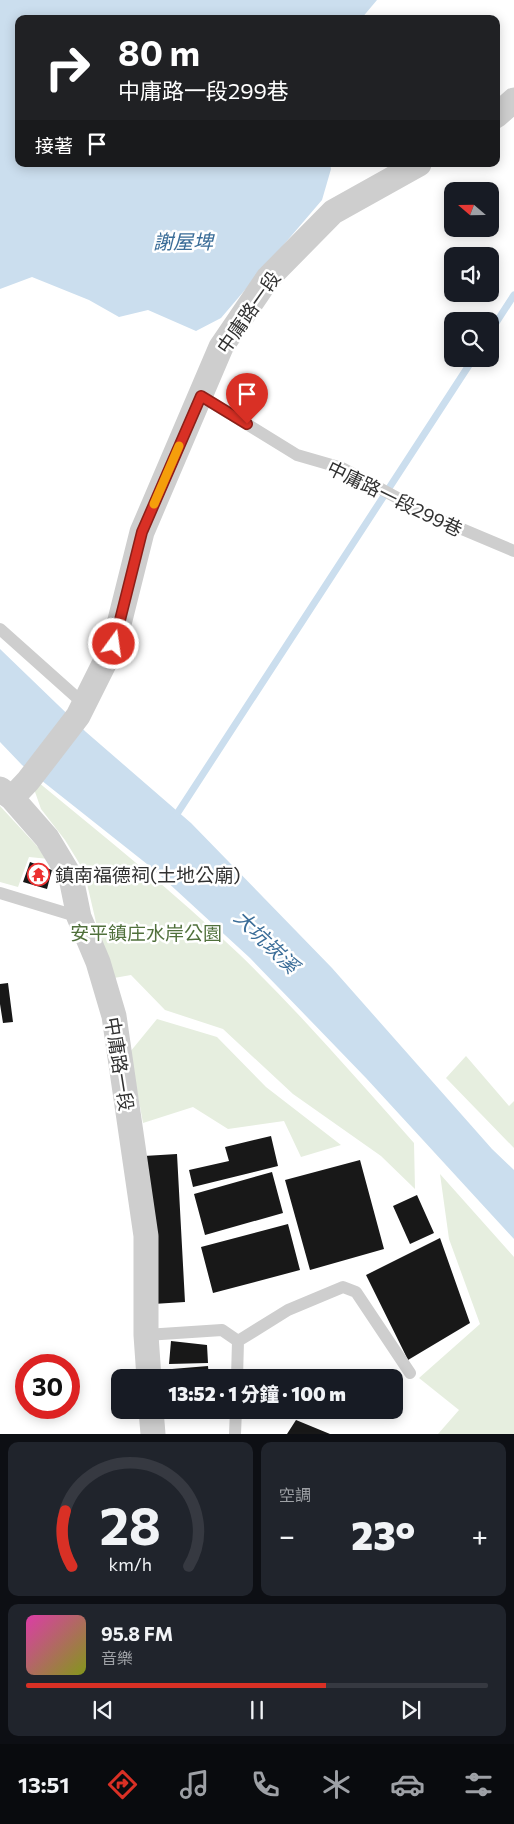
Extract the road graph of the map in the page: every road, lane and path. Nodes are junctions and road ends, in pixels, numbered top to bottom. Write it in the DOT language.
graph roads {
  1 [pos="514,100"];
  2 [pos="500,112"];
  3 [pos="414,167"];
  4 [pos="201,396"];
  5 [pos="514,551"];
  6 [pos="0,629"];
  7 [pos="81,710"];
  8 [pos="13,789"];
  9 [pos="0,893"];
  10 [pos="79,917"];
  11 [pos="146,1335"];
  12 [pos="238,1341"];
  13 [pos="148,1369"];
  14 [pos="237,1369"];
  15 [pos="410,1373"];
  16 [pos="152,1419"];
  17 [pos="236,1419"];
  18 [pos="153,1434"];
  19 [pos="235,1434"];
  1 -- 2 [label="street"];
  3 -- 4 [label="street, 中庸路一段"];
  4 -- 5 [label="lane, 中庸路一段299巷"];
  4 -- 7 [label="street, 中庸路一段"];
  6 -- 7 [label="lane"];
  7 -- 8 [label="street, 中庸路一段"];
  8 -- 10 [label="street, 中庸路一段"];
  9 -- 10 [label="lane"];
  10 -- 11 [label="street, 中庸路一段"];
  11 -- 12 [label="lane"];
  11 -- 13 [label="street, 中庸路一段"];
  12 -- 14 [label="lane"];
  12 -- 15 [label="lane"];
  16 -- 18 [label="street"];
  17 -- 19 [label="lane"];
}
